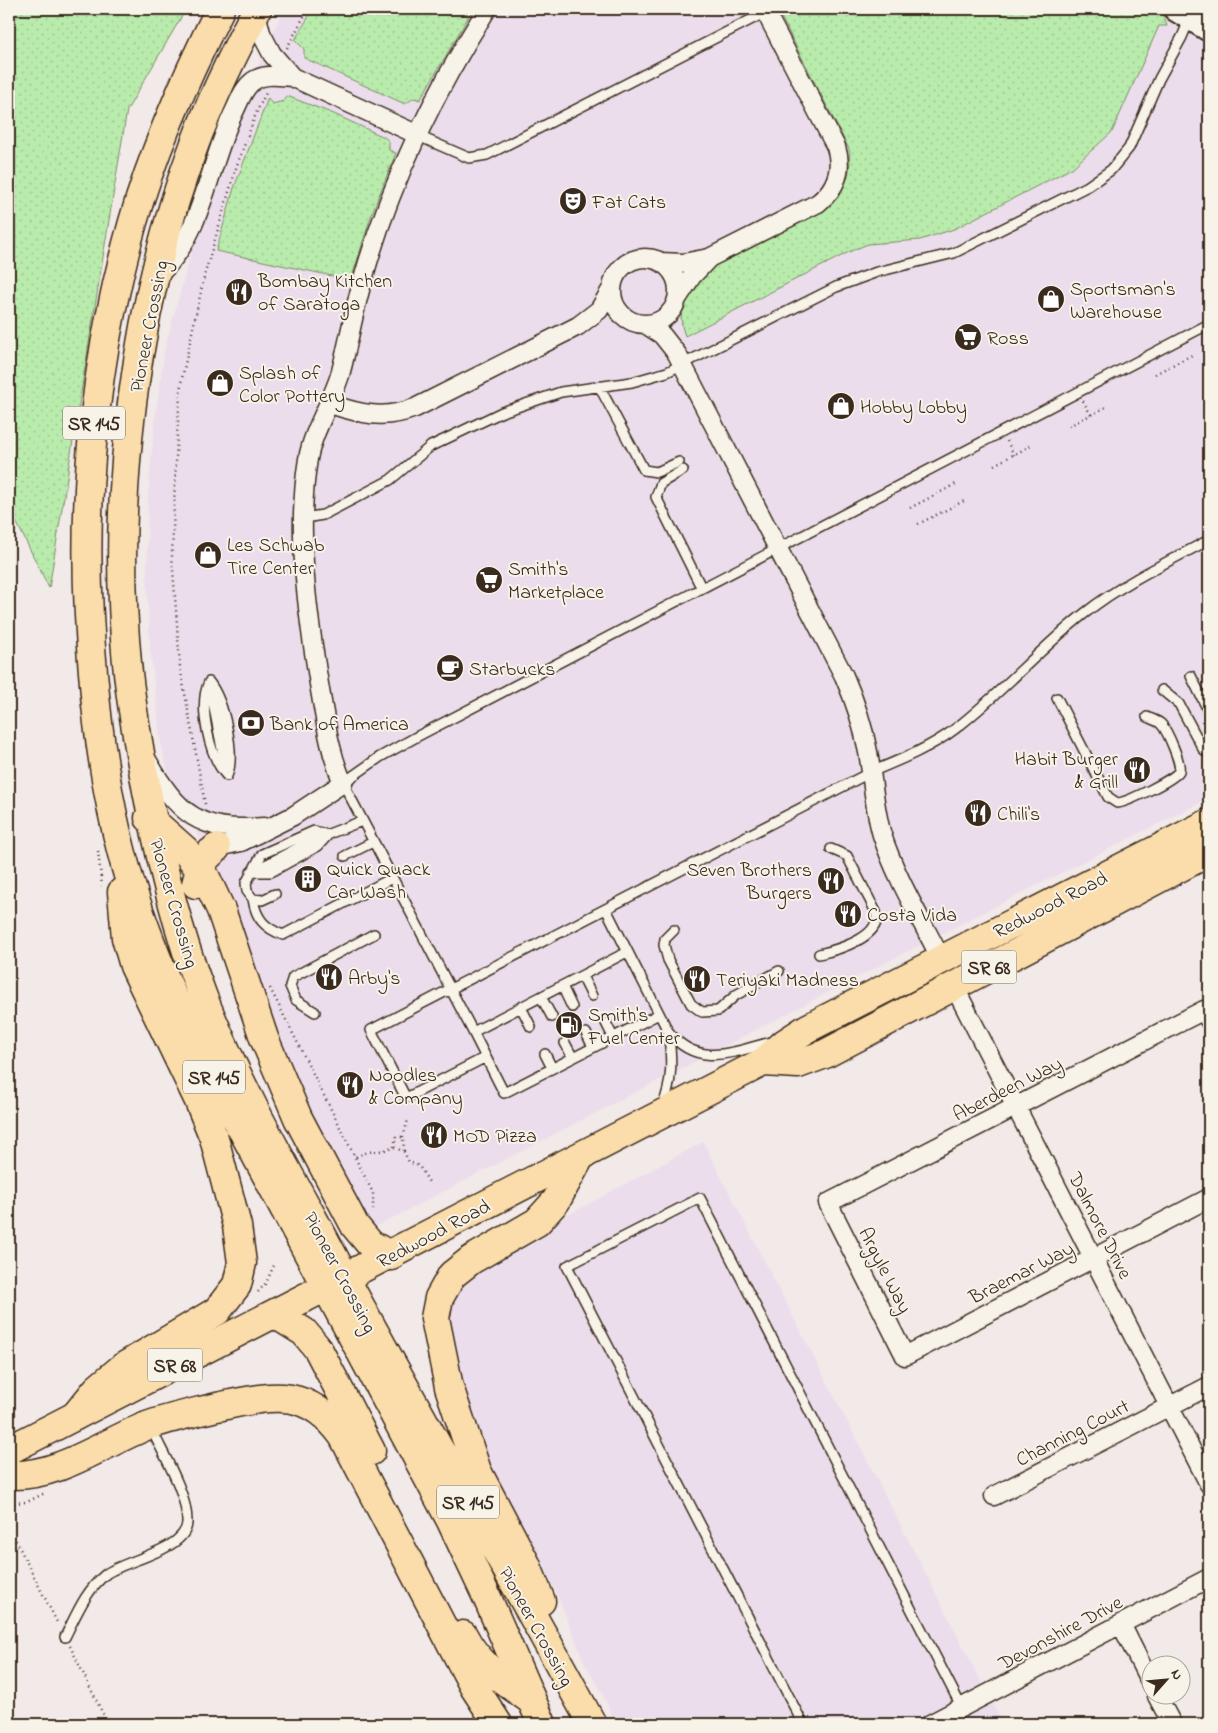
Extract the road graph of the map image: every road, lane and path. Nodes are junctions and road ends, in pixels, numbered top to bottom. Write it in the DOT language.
graph roads {
  1 [pos="220,9"];
  2 [pos="308,9"];
  3 [pos="486,9"];
  4 [pos="257,10"];
  5 [pos="765,10"];
  6 [pos="1192,16"];
  7 [pos="286,51"];
  8 [pos="292,77"];
  9 [pos="268,89"];
  10 [pos="416,134"];
  11 [pos="709,258"];
  12 [pos="660,262"];
  13 [pos="156,277"];
  14 [pos="612,288"];
  15 [pos="675,303"];
  16 [pos="639,323"];
  17 [pos="1209,324"];
  18 [pos="578,326"];
  19 [pos="1192,355"];
  20 [pos="680,359"];
  21 [pos="1172,359"];
  22 [pos="1174,364"];
  23 [pos="1155,374"];
  24 [pos="600,386"];
  25 [pos="1083,400"];
  26 [pos="330,404"];
  27 [pos="1108,406"];
  28 [pos="1091,415"];
  29 [pos="1069,426"];
  30 [pos="1006,439"];
  31 [pos="1032,446"];
  32 [pos="91,453"];
  33 [pos="1014,455"];
  34 [pos="994,465"];
  35 [pos="956,484"];
  36 [pos="964,500"];
  37 [pos="910,508"];
  38 [pos="304,518"];
  39 [pos="918,524"];
  40 [pos="1209,540"];
  41 [pos="778,548"];
  42 [pos="700,587"];
  43 [pos="1191,676"];
  44 [pos="1162,690"];
  45 [pos="1057,698"];
  46 [pos="1209,712"];
  47 [pos="1147,717"];
  48 [pos="137,741"];
  49 [pos="1209,754"];
  50 [pos="871,772"];
  51 [pos="227,776"];
  52 [pos="343,783"];
  53 [pos="206,809"];
  54 [pos="362,821"];
  55 [pos="1209,823"];
  56 [pos="267,827"];
  57 [pos="163,830"];
  58 [pos="373,842"];
  59 [pos="831,849"];
  60 [pos="1209,852"];
  61 [pos="123,856"];
  62 [pos="345,856"];
  63 [pos="208,858"];
  64 [pos="392,878"];
  65 [pos="275,894"];
  66 [pos="253,899"];
  67 [pos="606,909"];
  68 [pos="674,930"];
  69 [pos="374,934"];
  70 [pos="628,952"];
  71 [pos="819,954"];
  72 [pos="941,959"];
  73 [pos="779,971"];
  74 [pos="582,976"];
  75 [pos="270,986"];
  76 [pos="562,986"];
  77 [pos="954,986"];
  78 [pos="449,990"];
  79 [pos="592,996"];
  80 [pos="541,997"];
  81 [pos="521,1007"];
  82 [pos="572,1007"];
  83 [pos="316,1012"];
  84 [pos="659,1014"];
  85 [pos="1207,1015"];
  86 [pos="552,1017"];
  87 [pos="606,1022"];
  88 [pos="531,1027"];
  89 [pos="668,1031"];
  90 [pos="473,1032"];
  91 [pos="586,1033"];
  92 [pos="797,1035"];
  93 [pos="613,1037"];
  94 [pos="565,1043"];
  95 [pos="593,1047"];
  96 [pos="545,1054"];
  97 [pos="486,1057"];
  98 [pos="572,1058"];
  99 [pos="763,1062"];
  100 [pos="552,1068"];
  101 [pos="1016,1106"];
  102 [pos="658,1117"];
  103 [pos="408,1120"];
  104 [pos="262,1125"];
  105 [pos="402,1137"];
  106 [pos="394,1147"];
  107 [pos="404,1152"];
  108 [pos="356,1157"];
  109 [pos="580,1157"];
  110 [pos="429,1182"];
  111 [pos="1209,1198"];
  112 [pos="828,1203"];
  113 [pos="373,1217"];
  114 [pos="391,1256"];
  115 [pos="1094,1258"];
  116 [pos="336,1284"];
  117 [pos="275,1314"];
  118 [pos="905,1356"];
  119 [pos="1209,1386"];
  120 [pos="1170,1405"];
  121 [pos="75,1416"];
  122 [pos="150,1425"];
  123 [pos="9,1450"];
  124 [pos="9,1475"];
  125 [pos="1209,1484"];
  126 [pos="53,1490"];
  127 [pos="994,1496"];
  128 [pos="9,1503"];
  129 [pos="1209,1578"];
  130 [pos="1121,1624"];
  131 [pos="65,1637"];
  132 [pos="1140,1662"];
  133 [pos="564,1672"];
  134 [pos="530,1699"];
  135 [pos="1163,1706"];
  136 [pos="962,1708"];
  137 [pos="498,1724"];
  138 [pos="542,1724"];
  139 [pos="561,1724"];
  140 [pos="592,1724"];
  141 [pos="802,1724"];
  142 [pos="930,1724"];
  143 [pos="1172,1724"];
  1 -- 32 [label="main road, Pioneer Crossing / SR 145"];
  2 -- 7 [label="path"];
  3 -- 10 [label="street"];
  4 -- 8 [label="street"];
  4 -- 13 [label="main road, Pioneer Crossing / SR 145"];
  5 -- 10 [label="lane"];
  5 -- 11 [label="street"];
  6 -- 20 [label="lane"];
  8 -- 10 [label="street"];
  8 -- 13 [label="street"];
  9 -- 53 [label="path"];
  10 -- 26 [label="street"];
  11 -- 12 [label="street"];
  11 -- 15 [label="street"];
  12 -- 14 [label="street"];
  12 -- 15 [label="street"];
  13 -- 48 [label="main road, Pioneer Crossing / SR 145"];
  14 -- 16 [label="street"];
  14 -- 18 [label="street"];
  15 -- 16 [label="street"];
  15 -- 20 [label="street"];
  16 -- 18 [label="street"];
  16 -- 20 [label="street"];
  17 -- 41 [label="lane"];
  18 -- 26 [label="street"];
  19 -- 22 [label="path"];
  20 -- 24 [label="lane"];
  20 -- 41 [label="street"];
  21 -- 22 [label="path"];
  22 -- 23 [label="path"];
  24 -- 38 [label="lane"];
  24 -- 42 [label="lane"];
  25 -- 28 [label="path"];
  26 -- 38 [label="street"];
  27 -- 28 [label="path"];
  28 -- 29 [label="path"];
  30 -- 33 [label="path"];
  31 -- 33 [label="path"];
  32 -- 57 [label="main road"];
  32 -- 61 [label="main road, Pioneer Crossing / SR 145"];
  33 -- 34 [label="path"];
  35 -- 37 [label="path"];
  36 -- 39 [label="path"];
  38 -- 52 [label="street"];
  40 -- 50 [label="lane"];
  41 -- 42 [label="lane"];
  41 -- 50 [label="street"];
  42 -- 52 [label="lane"];
  43 -- 46 [label="lane"];
  44 -- 49 [label="lane"];
  45 -- 47 [label="lane"];
  48 -- 56 [label="street"];
  48 -- 57 [label="main road, Pioneer Crossing / SR 145"];
  50 -- 67 [label="lane"];
  50 -- 72 [label="street"];
  51 -- 51 [label="lane"];
  52 -- 54 [label="lane"];
  52 -- 56 [label="street"];
  54 -- 58 [label="lane"];
  54 -- 66 [label="lane"];
  55 -- 72 [label="main road, Redwood Road / SR 68"];
  56 -- 63 [label="street"];
  57 -- 63 [label="main road"];
  57 -- 104 [label="main road, Pioneer Crossing / SR 145"];
  58 -- 62 [label="lane"];
  58 -- 64 [label="lane"];
  59 -- 71 [label="lane"];
  60 -- 77 [label="main road, Redwood Road / SR 68"];
  61 -- 116 [label="main road, Pioneer Crossing / SR 145"];
  61 -- 121 [label="main road"];
  63 -- 104 [label="main road"];
  63 -- 114 [label="main road"];
  64 -- 66 [label="lane"];
  64 -- 78 [label="lane"];
  65 -- 66 [label="lane"];
  67 -- 70 [label="lane"];
  67 -- 78 [label="lane"];
  68 -- 73 [label="lane"];
  69 -- 83 [label="lane"];
  70 -- 74 [label="lane"];
  70 -- 84 [label="lane"];
  72 -- 92 [label="main road, Redwood Road / SR 68"];
  74 -- 76 [label="lane"];
  74 -- 79 [label="lane"];
  75 -- 108 [label="path"];
  76 -- 80 [label="lane"];
  76 -- 82 [label="lane"];
  77 -- 99 [label="main road, Redwood Road / SR 68"];
  77 -- 101 [label="street, Dalmore Drive"];
  78 -- 90 [label="lane"];
  78 -- 97 [label="lane"];
  80 -- 81 [label="lane"];
  80 -- 86 [label="lane"];
  81 -- 88 [label="lane"];
  81 -- 90 [label="lane"];
  84 -- 89 [label="lane"];
  84 -- 93 [label="lane"];
  85 -- 101 [label="street, Aberdeen Way"];
  87 -- 93 [label="lane"];
  89 -- 92 [label="lane"];
  89 -- 102 [label="lane"];
  90 -- 97 [label="lane"];
  91 -- 95 [label="lane"];
  92 -- 99 [label="main road, Redwood Road / SR 68"];
  93 -- 95 [label="lane"];
  94 -- 98 [label="lane"];
  95 -- 98 [label="lane"];
  96 -- 100 [label="lane"];
  97 -- 100 [label="lane"];
  98 -- 100 [label="lane"];
  99 -- 102 [label="main road, Redwood Road / SR 68"];
  101 -- 112 [label="street, Aberdeen Way"];
  101 -- 115 [label="street, Dalmore Drive"];
  102 -- 109 [label="main road, Redwood Road / SR 68"];
  103 -- 105 [label="path"];
  104 -- 116 [label="main road, Pioneer Crossing / SR 145"];
  105 -- 106 [label="path"];
  105 -- 107 [label="path"];
  106 -- 107 [label="path"];
  106 -- 108 [label="path"];
  107 -- 110 [label="path"];
  108 -- 113 [label="path"];
  109 -- 114 [label="main road, Redwood Road / SR 68"];
  109 -- 133 [label="main road"];
  111 -- 115 [label="street, Braemar Way"];
  112 -- 118 [label="street, Argyle Way"];
  114 -- 116 [label="main road, Redwood Road / SR 68"];
  115 -- 118 [label="street, Braemar Way"];
  115 -- 120 [label="street, Dalmore Drive"];
  116 -- 117 [label="main road, Redwood Road / SR 68"];
  116 -- 133 [label="main road, Pioneer Crossing / SR 145"];
  116 -- 134 [label="main road, Pioneer Crossing / SR 145"];
  117 -- 121 [label="main road, Redwood Road / SR 68"];
  117 -- 134 [label="main road"];
  119 -- 120 [label="street, Channing Court"];
  120 -- 125 [label="street, Dalmore Drive"];
  120 -- 127 [label="street, Channing Court"];
  121 -- 123 [label="main road, SR 68"];
  122 -- 124 [label="main road"];
  122 -- 131 [label="lane"];
  122 -- 137 [label="main road"];
  126 -- 128 [label="path"];
  129 -- 130 [label="street, Devonshire Drive"];
  130 -- 132 [label="street"];
  130 -- 136 [label="street, Devonshire Drive"];
  133 -- 140 [label="main road, Pioneer Crossing / SR 145"];
  134 -- 138 [label="main road, Pioneer Crossing / SR 145"];
  134 -- 139 [label="main road"];
  135 -- 143 [label="street"];
  136 -- 141 [label="lane"];
  136 -- 142 [label="street, Devonshire Drive"];
}
